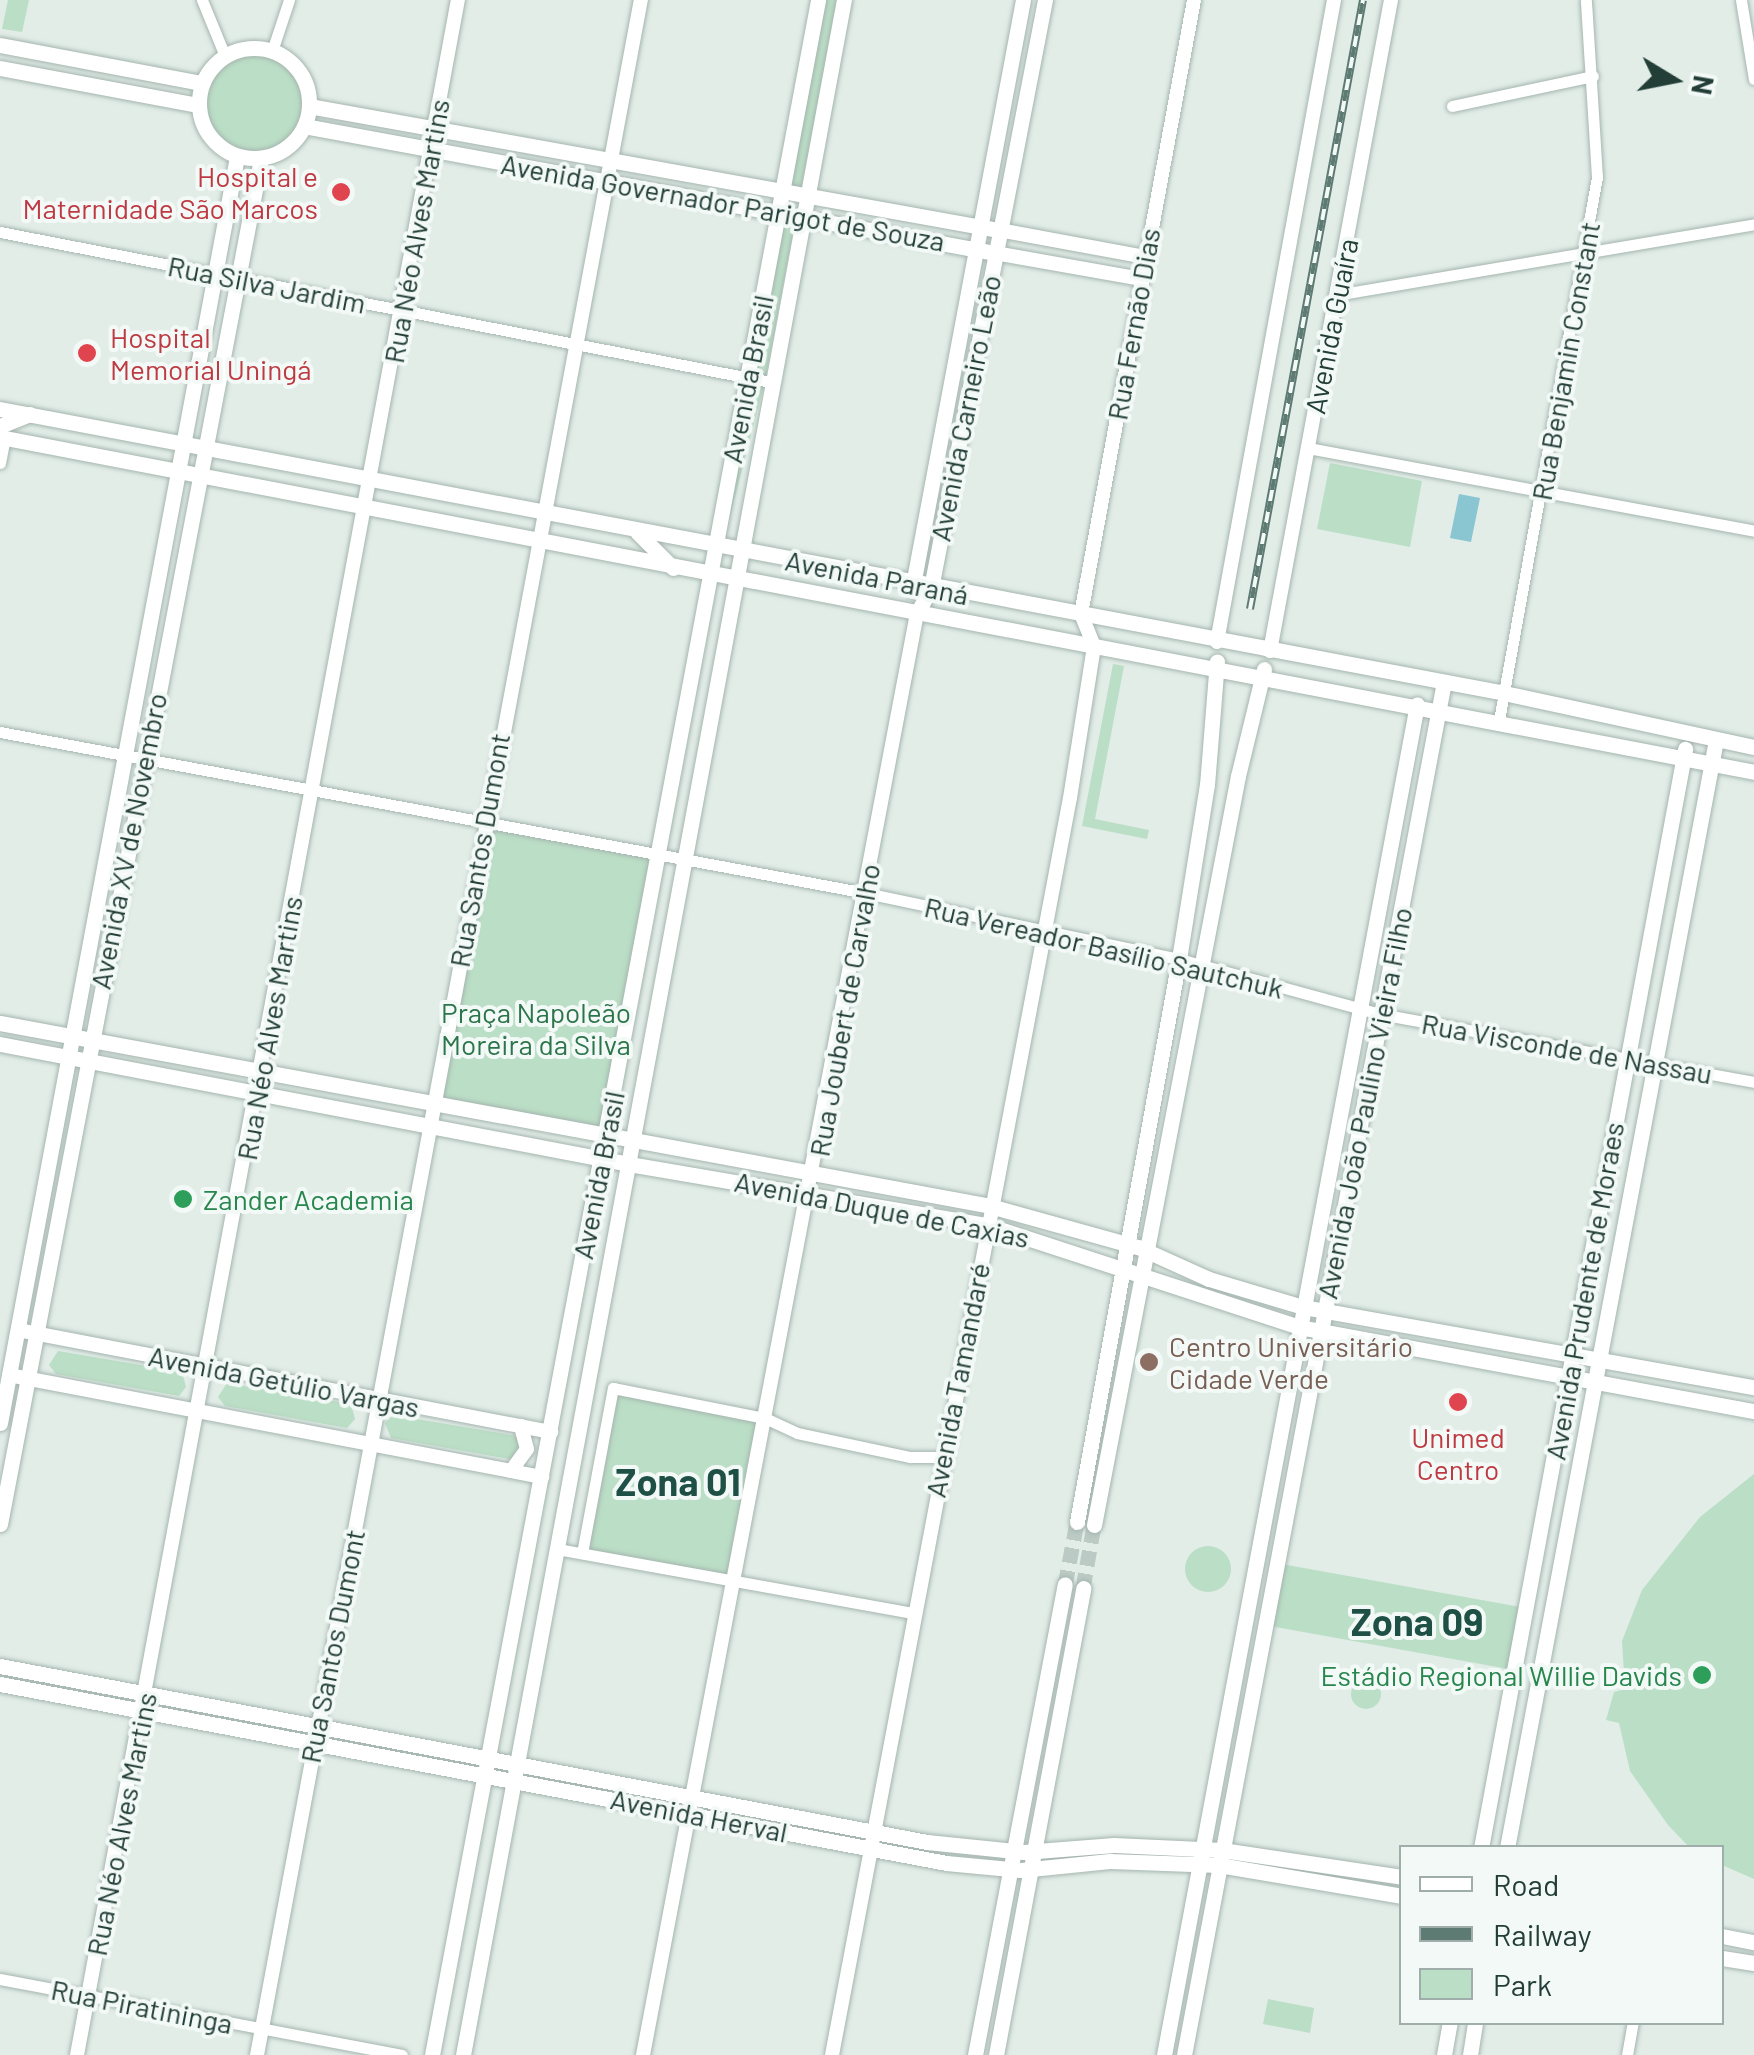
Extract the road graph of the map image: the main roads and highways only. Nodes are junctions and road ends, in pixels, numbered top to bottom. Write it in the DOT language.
graph roads {
  1 [pos="818,0"];
  2 [pos="844,0"];
  3 [pos="1024,0"];
  4 [pos="1045,0"];
  5 [pos="0,45"];
  6 [pos="0,68"];
  7 [pos="202,83"];
  8 [pos="198,105"];
  9 [pos="309,106"];
  10 [pos="1002,110"];
  11 [pos="1022,114"];
  12 [pos="304,126"];
  13 [pos="237,156"];
  14 [pos="260,159"];
  15 [pos="782,191"];
  16 [pos="805,196"];
  17 [pos="778,213"];
  18 [pos="801,217"];
  19 [pos="979,227"];
  20 [pos="999,230"];
  21 [pos="975,249"];
  22 [pos="996,252"];
  23 [pos="0,409"];
  24 [pos="30,414"];
  25 [pos="2,434"];
  26 [pos="182,446"];
  27 [pos="204,450"];
  28 [pos="248,460"];
  29 [pos="177,474"];
  30 [pos="199,479"];
  31 [pos="280,494"];
  32 [pos="500,506"];
  33 [pos="462,528"];
  34 [pos="637,532"];
  35 [pos="715,546"];
  36 [pos="738,550"];
  37 [pos="672,568"];
  38 [pos="835,569"];
  39 [pos="710,574"];
  40 [pos="733,578"];
  41 [pos="911,584"];
  42 [pos="931,588"];
  43 [pos="856,602"];
  44 [pos="1016,603"];
  45 [pos="917,613"];
  46 [pos="979,625"];
  47 [pos="1146,627"];
  48 [pos="1217,642"];
  49 [pos="1270,651"];
  50 [pos="1166,659"];
  51 [pos="1218,667"];
  52 [pos="1351,667"];
  53 [pos="1263,675"];
  54 [pos="1444,682"];
  55 [pos="1320,685"];
  56 [pos="1417,704"];
  57 [pos="1438,708"];
  58 [pos="1580,710"];
  59 [pos="1539,727"];
  60 [pos="1687,735"];
  61 [pos="1716,740"];
  62 [pos="1754,747"];
  63 [pos="1683,758"];
  64 [pos="1711,764"];
  65 [pos="1754,772"];
  66 [pos="0,1023"];
  67 [pos="24,1027"];
  68 [pos="0,1035"];
  69 [pos="70,1036"];
  70 [pos="91,1040"];
  71 [pos="0,1044"];
  72 [pos="163,1053"];
  73 [pos="66,1057"];
  74 [pos="86,1062"];
  75 [pos="191,1081"];
  76 [pos="357,1089"];
  77 [pos="322,1105"];
  78 [pos="504,1118"];
  79 [pos="605,1137"];
  80 [pos="633,1142"];
  81 [pos="536,1146"];
  82 [pos="601,1159"];
  83 [pos="629,1164"];
  84 [pos="763,1164"];
  85 [pos="718,1178"];
  86 [pos="884,1187"];
  87 [pos="920,1212"];
  88 [pos="1088,1232"];
  89 [pos="1056,1243"];
  90 [pos="1128,1244"];
  91 [pos="1145,1250"];
  92 [pos="1124,1264"];
  93 [pos="1141,1271"];
  94 [pos="1209,1279"];
  95 [pos="1303,1307"];
  96 [pos="1243,1312"];
  97 [pos="1325,1312"];
  98 [pos="1300,1327"];
  99 [pos="1321,1332"];
  100 [pos="1572,1354"];
  101 [pos="1600,1359"];
  102 [pos="1568,1377"];
  103 [pos="1595,1382"];
  104 [pos="1754,1387"];
  105 [pos="1754,1411"];
  106 [pos="0,1423"];
  107 [pos="1077,1522"];
  108 [pos="0,1524"];
  109 [pos="1094,1525"];
  110 [pos="1065,1585"];
  111 [pos="1083,1588"];
  112 [pos="0,1666"];
  113 [pos="56,1676"];
  114 [pos="0,1684"];
  115 [pos="73,1698"];
  116 [pos="240,1710"];
  117 [pos="208,1723"];
  118 [pos="400,1741"];
  119 [pos="489,1757"];
  120 [pos="517,1762"];
  121 [pos="426,1764"];
  122 [pos="486,1776"];
  123 [pos="595,1778"];
  124 [pos="514,1782"];
  125 [pos="622,1800"];
  126 [pos="781,1814"];
  127 [pos="749,1825"];
  128 [pos="873,1840"];
  129 [pos="928,1842"];
  130 [pos="1482,1845"];
  131 [pos="1508,1845"];
  132 [pos="1114,1846"];
  133 [pos="1201,1849"];
  134 [pos="1036,1850"];
  135 [pos="1016,1851"];
  136 [pos="1221,1858"];
  137 [pos="1098,1862"];
  138 [pos="946,1863"];
  139 [pos="1198,1866"];
  140 [pos="1344,1868"];
  141 [pos="1012,1870"];
  142 [pos="1032,1870"];
  143 [pos="1399,1877"];
  144 [pos="1358,1888"];
  145 [pos="1399,1895"];
  146 [pos="1724,1936"];
  147 [pos="1754,1942"];
  148 [pos="1724,1958"];
  149 [pos="1754,1963"];
  150 [pos="1449,2025"];
  151 [pos="1475,2025"];
  152 [pos="432,2055"];
  153 [pos="463,2055"];
  154 [pos="975,2055"];
  155 [pos="996,2055"];
  156 [pos="1164,2055"];
  157 [pos="1184,2055"];
  158 [pos="1444,2055"];
  159 [pos="1470,2055"];
  1 -- 15 [label="main road, Avenida Brasil"];
  2 -- 16 [label="main road, Avenida Brasil"];
  3 -- 10 [label="main road, Avenida Carneiro Leão"];
  4 -- 11 [label="main road, Avenida Carneiro Leão"];
  5 -- 7 [label="main road"];
  6 -- 8 [label="main road"];
  7 -- 8 [label="main road"];
  7 -- 9 [label="main road"];
  8 -- 13 [label="main road"];
  9 -- 12 [label="main road"];
  9 -- 15 [label="main road, Avenida Governador Parigot de Souza"];
  10 -- 11 [label="main road"];
  10 -- 19 [label="main road, Avenida Carneiro Leão"];
  11 -- 20 [label="main road, Avenida Carneiro Leão"];
  12 -- 14 [label="main road"];
  12 -- 17 [label="main road, Avenida Governador Parigot de Souza"];
  13 -- 14 [label="main road"];
  13 -- 26 [label="main road, Avenida XV de Novembro"];
  14 -- 27 [label="main road, Avenida XV de Novembro"];
  15 -- 16 [label="main road, Avenida Governador Parigot de Souza"];
  15 -- 17 [label="main road, Avenida Brasil"];
  16 -- 18 [label="main road, Avenida Brasil"];
  16 -- 19 [label="main road, Avenida Governador Parigot de Souza"];
  17 -- 18 [label="main road, Avenida Governador Parigot de Souza"];
  17 -- 35 [label="main road, Avenida Brasil"];
  18 -- 21 [label="main road, Avenida Governador Parigot de Souza"];
  18 -- 36 [label="main road, Avenida Brasil"];
  19 -- 20 [label="main road, Avenida Governador Parigot de Souza"];
  19 -- 21 [label="main road, Avenida Carneiro Leão"];
  20 -- 22 [label="main road, Avenida Carneiro Leão"];
  21 -- 22 [label="main road, Avenida Governador Parigot de Souza"];
  21 -- 41 [label="main road, Avenida Carneiro Leão"];
  22 -- 42 [label="main road, Avenida Carneiro Leão"];
  23 -- 24 [label="main road, Avenida Paraná"];
  24 -- 25 [label="main road"];
  24 -- 26 [label="main road, Avenida Paraná"];
  25 -- 29 [label="main road, Avenida Paraná"];
  26 -- 27 [label="main road, Avenida Paraná"];
  26 -- 29 [label="main road, Avenida XV de Novembro"];
  27 -- 28 [label="main road, Avenida Paraná"];
  27 -- 30 [label="main road, Avenida XV de Novembro"];
  28 -- 31 [label="main road"];
  28 -- 32 [label="main road, Avenida Paraná"];
  29 -- 30 [label="main road, Avenida Paraná"];
  29 -- 69 [label="main road, Avenida XV de Novembro"];
  30 -- 31 [label="main road, Avenida Paraná"];
  30 -- 70 [label="main road, Avenida XV de Novembro"];
  31 -- 33 [label="main road, Avenida Paraná"];
  32 -- 33 [label="main road"];
  32 -- 34 [label="main road, Avenida Paraná"];
  33 -- 37 [label="main road, Avenida Paraná"];
  34 -- 35 [label="main road, Avenida Paraná"];
  34 -- 37 [label="main road"];
  35 -- 36 [label="main road, Avenida Paraná"];
  35 -- 39 [label="main road, Avenida Brasil"];
  36 -- 38 [label="main road, Avenida Paraná"];
  36 -- 40 [label="main road, Avenida Brasil"];
  37 -- 39 [label="main road, Avenida Paraná"];
  38 -- 41 [label="main road, Avenida Paraná"];
  38 -- 43 [label="main road"];
  39 -- 40 [label="main road, Avenida Paraná"];
  39 -- 79 [label="main road, Avenida Brasil"];
  40 -- 43 [label="main road, Avenida Paraná"];
  40 -- 80 [label="main road, Avenida Brasil"];
  41 -- 42 [label="main road, Avenida Paraná"];
  41 -- 45 [label="main road, Avenida Carneiro Leão"];
  42 -- 44 [label="main road, Avenida Paraná"];
  42 -- 45 [label="main road, Avenida Carneiro Leão"];
  43 -- 45 [label="main road, Avenida Paraná"];
  44 -- 46 [label="main road"];
  44 -- 47 [label="main road, Avenida Paraná"];
  45 -- 46 [label="main road, Avenida Paraná"];
  46 -- 50 [label="main road, Avenida Paraná"];
  47 -- 48 [label="main road, Avenida Paraná"];
  47 -- 50 [label="main road"];
  48 -- 49 [label="main road, Avenida Paraná"];
  48 -- 51 [label="main road"];
  49 -- 52 [label="main road, Avenida Paraná"];
  49 -- 53 [label="main road"];
  50 -- 51 [label="main road, Avenida Paraná"];
  51 -- 53 [label="main road, Avenida Paraná"];
  51 -- 90 [label="main road"];
  52 -- 54 [label="main road, Avenida Paraná"];
  52 -- 55 [label="main road"];
  53 -- 55 [label="main road, Avenida Paraná"];
  53 -- 91 [label="main road"];
  54 -- 57 [label="main road, Avenida João Paulino Vieira Filho"];
  54 -- 58 [label="main road, Avenida Paraná"];
  55 -- 56 [label="main road, Avenida Paraná"];
  56 -- 57 [label="main road, Avenida Paraná"];
  56 -- 95 [label="main road, Avenida João Paulino Vieira Filho"];
  57 -- 59 [label="main road, Avenida Paraná"];
  57 -- 97 [label="main road, Avenida João Paulino Vieira Filho"];
  58 -- 59 [label="main road"];
  58 -- 60 [label="main road, Avenida Paraná"];
  59 -- 63 [label="main road, Avenida Paraná"];
  60 -- 61 [label="main road, Avenida Paraná"];
  60 -- 63 [label="main road, Avenida Prudente de Moraes"];
  61 -- 62 [label="main road, Avenida Paraná"];
  61 -- 64 [label="main road, Avenida Prudente de Moraes"];
  63 -- 64 [label="main road, Avenida Paraná"];
  63 -- 100 [label="main road, Avenida Prudente de Moraes"];
  64 -- 65 [label="main road, Avenida Paraná"];
  64 -- 101 [label="main road, Avenida Prudente de Moraes"];
  66 -- 67 [label="main road, Avenida Duque de Caxias"];
  67 -- 68 [label="main road"];
  67 -- 69 [label="main road, Avenida Duque de Caxias"];
  69 -- 70 [label="main road, Avenida Duque de Caxias"];
  69 -- 73 [label="main road, Avenida XV de Novembro"];
  70 -- 72 [label="main road, Avenida Duque de Caxias"];
  70 -- 74 [label="main road, Avenida XV de Novembro"];
  71 -- 73 [label="main road, Avenida Duque de Caxias"];
  72 -- 75 [label="main road"];
  72 -- 76 [label="main road, Avenida Duque de Caxias"];
  73 -- 74 [label="main road, Avenida Duque de Caxias"];
  73 -- 106 [label="main road, Avenida XV de Novembro"];
  74 -- 75 [label="main road, Avenida Duque de Caxias"];
  74 -- 108 [label="main road, Avenida XV de Novembro"];
  75 -- 77 [label="main road, Avenida Duque de Caxias"];
  76 -- 77 [label="main road"];
  76 -- 78 [label="main road, Avenida Duque de Caxias"];
  77 -- 81 [label="main road, Avenida Duque de Caxias"];
  78 -- 79 [label="main road, Avenida Duque de Caxias"];
  78 -- 81 [label="main road"];
  79 -- 80 [label="main road, Avenida Duque de Caxias"];
  79 -- 82 [label="main road, Avenida Brasil"];
  80 -- 83 [label="main road, Avenida Brasil"];
  80 -- 84 [label="main road, Avenida Duque de Caxias"];
  81 -- 82 [label="main road, Avenida Duque de Caxias"];
  82 -- 83 [label="main road, Avenida Duque de Caxias"];
  82 -- 119 [label="main road, Avenida Brasil"];
  83 -- 85 [label="main road, Avenida Duque de Caxias"];
  83 -- 120 [label="main road, Avenida Brasil"];
  84 -- 85 [label="main road"];
  84 -- 86 [label="main road, Avenida Duque de Caxias"];
  85 -- 87 [label="main road, Avenida Duque de Caxias"];
  86 -- 87 [label="main road"];
  86 -- 88 [label="main road, Avenida Duque de Caxias"];
  87 -- 89 [label="main road, Avenida Duque de Caxias"];
  88 -- 89 [label="main road"];
  88 -- 90 [label="main road, Avenida Duque de Caxias"];
  89 -- 92 [label="main road, Avenida Duque de Caxias"];
  90 -- 91 [label="main road, Avenida Duque de Caxias"];
  90 -- 92 [label="main road"];
  91 -- 93 [label="main road"];
  91 -- 94 [label="main road, Avenida Duque de Caxias"];
  92 -- 93 [label="main road, Avenida Duque de Caxias"];
  92 -- 107 [label="main road"];
  93 -- 96 [label="main road, Avenida Duque de Caxias"];
  93 -- 109 [label="main road"];
  94 -- 95 [label="main road, Avenida Duque de Caxias"];
  94 -- 96 [label="main road"];
  95 -- 97 [label="main road, Avenida Duque de Caxias"];
  95 -- 98 [label="main road, Avenida João Paulino Vieira Filho"];
  96 -- 98 [label="main road, Avenida Duque de Caxias"];
  97 -- 99 [label="main road, Avenida João Paulino Vieira Filho"];
  97 -- 100 [label="main road, Avenida Duque de Caxias"];
  98 -- 99 [label="main road, Avenida Duque de Caxias"];
  98 -- 133 [label="main road, Avenida João Paulino Vieira Filho"];
  99 -- 102 [label="main road, Avenida Duque de Caxias"];
  99 -- 136 [label="main road, Avenida João Paulino Vieira Filho"];
  100 -- 101 [label="main road, Avenida Duque de Caxias"];
  100 -- 102 [label="main road, Avenida Prudente de Moraes"];
  101 -- 103 [label="main road, Avenida Prudente de Moraes"];
  101 -- 104 [label="main road, Avenida Duque de Caxias"];
  102 -- 103 [label="main road, Avenida Duque de Caxias"];
  102 -- 130 [label="main road, Avenida Prudente de Moraes"];
  103 -- 105 [label="main road, Avenida Duque de Caxias"];
  103 -- 131 [label="main road, Avenida Prudente de Moraes"];
  110 -- 135 [label="main road"];
  111 -- 134 [label="main road"];
  112 -- 113 [label="main road, Avenida Herval"];
  113 -- 115 [label="main road"];
  113 -- 116 [label="main road, Avenida Herval"];
  114 -- 115 [label="main road, Avenida Herval"];
  115 -- 117 [label="main road, Avenida Herval"];
  116 -- 117 [label="main road"];
  116 -- 118 [label="main road, Avenida Herval"];
  117 -- 121 [label="main road, Avenida Herval"];
  118 -- 119 [label="main road, Avenida Herval"];
  118 -- 121 [label="main road"];
  119 -- 120 [label="main road, Avenida Herval"];
  119 -- 122 [label="main road, Avenida Brasil"];
  120 -- 123 [label="main road, Avenida Herval"];
  120 -- 124 [label="main road, Avenida Brasil"];
  121 -- 122 [label="main road, Avenida Herval"];
  122 -- 124 [label="main road, Avenida Herval"];
  122 -- 152 [label="main road, Avenida Brasil"];
  123 -- 125 [label="main road"];
  123 -- 126 [label="main road, Avenida Herval"];
  124 -- 125 [label="main road, Avenida Herval"];
  124 -- 153 [label="main road, Avenida Brasil"];
  125 -- 127 [label="main road, Avenida Herval"];
  126 -- 127 [label="main road"];
  126 -- 128 [label="main road, Avenida Herval"];
  127 -- 128 [label="main road, Avenida Herval"];
  128 -- 129 [label="main road, Avenida Herval"];
  128 -- 138 [label="main road, Avenida Herval"];
  129 -- 135 [label="main road, Avenida Herval"];
  129 -- 138 [label="main road"];
  132 -- 133 [label="main road, Avenida Herval"];
  132 -- 134 [label="main road, Avenida Herval"];
  132 -- 137 [label="main road"];
  133 -- 136 [label="main road, Avenida Herval"];
  133 -- 139 [label="main road, Avenida João Paulino Vieira Filho"];
  134 -- 135 [label="main road, Avenida Herval"];
  134 -- 142 [label="main road"];
  135 -- 141 [label="main road"];
  136 -- 139 [label="main road, Avenida Herval"];
  136 -- 140 [label="main road, Avenida Herval"];
  136 -- 144 [label="main road, Avenida Herval"];
  136 -- 157 [label="main road, Avenida João Paulino Vieira Filho"];
  137 -- 139 [label="main road, Avenida Herval"];
  137 -- 142 [label="main road, Avenida Herval"];
  138 -- 141 [label="main road, Avenida Herval"];
  139 -- 156 [label="main road, Avenida João Paulino Vieira Filho"];
  140 -- 143 [label="main road, Avenida Herval"];
  140 -- 144 [label="main road"];
  141 -- 142 [label="main road, Avenida Herval"];
  141 -- 154 [label="main road"];
  142 -- 155 [label="main road"];
  144 -- 145 [label="main road, Avenida Herval"];
  146 -- 147 [label="main road"];
  148 -- 149 [label="main road"];
  150 -- 158 [label="main road"];
  151 -- 159 [label="main road"];
}
